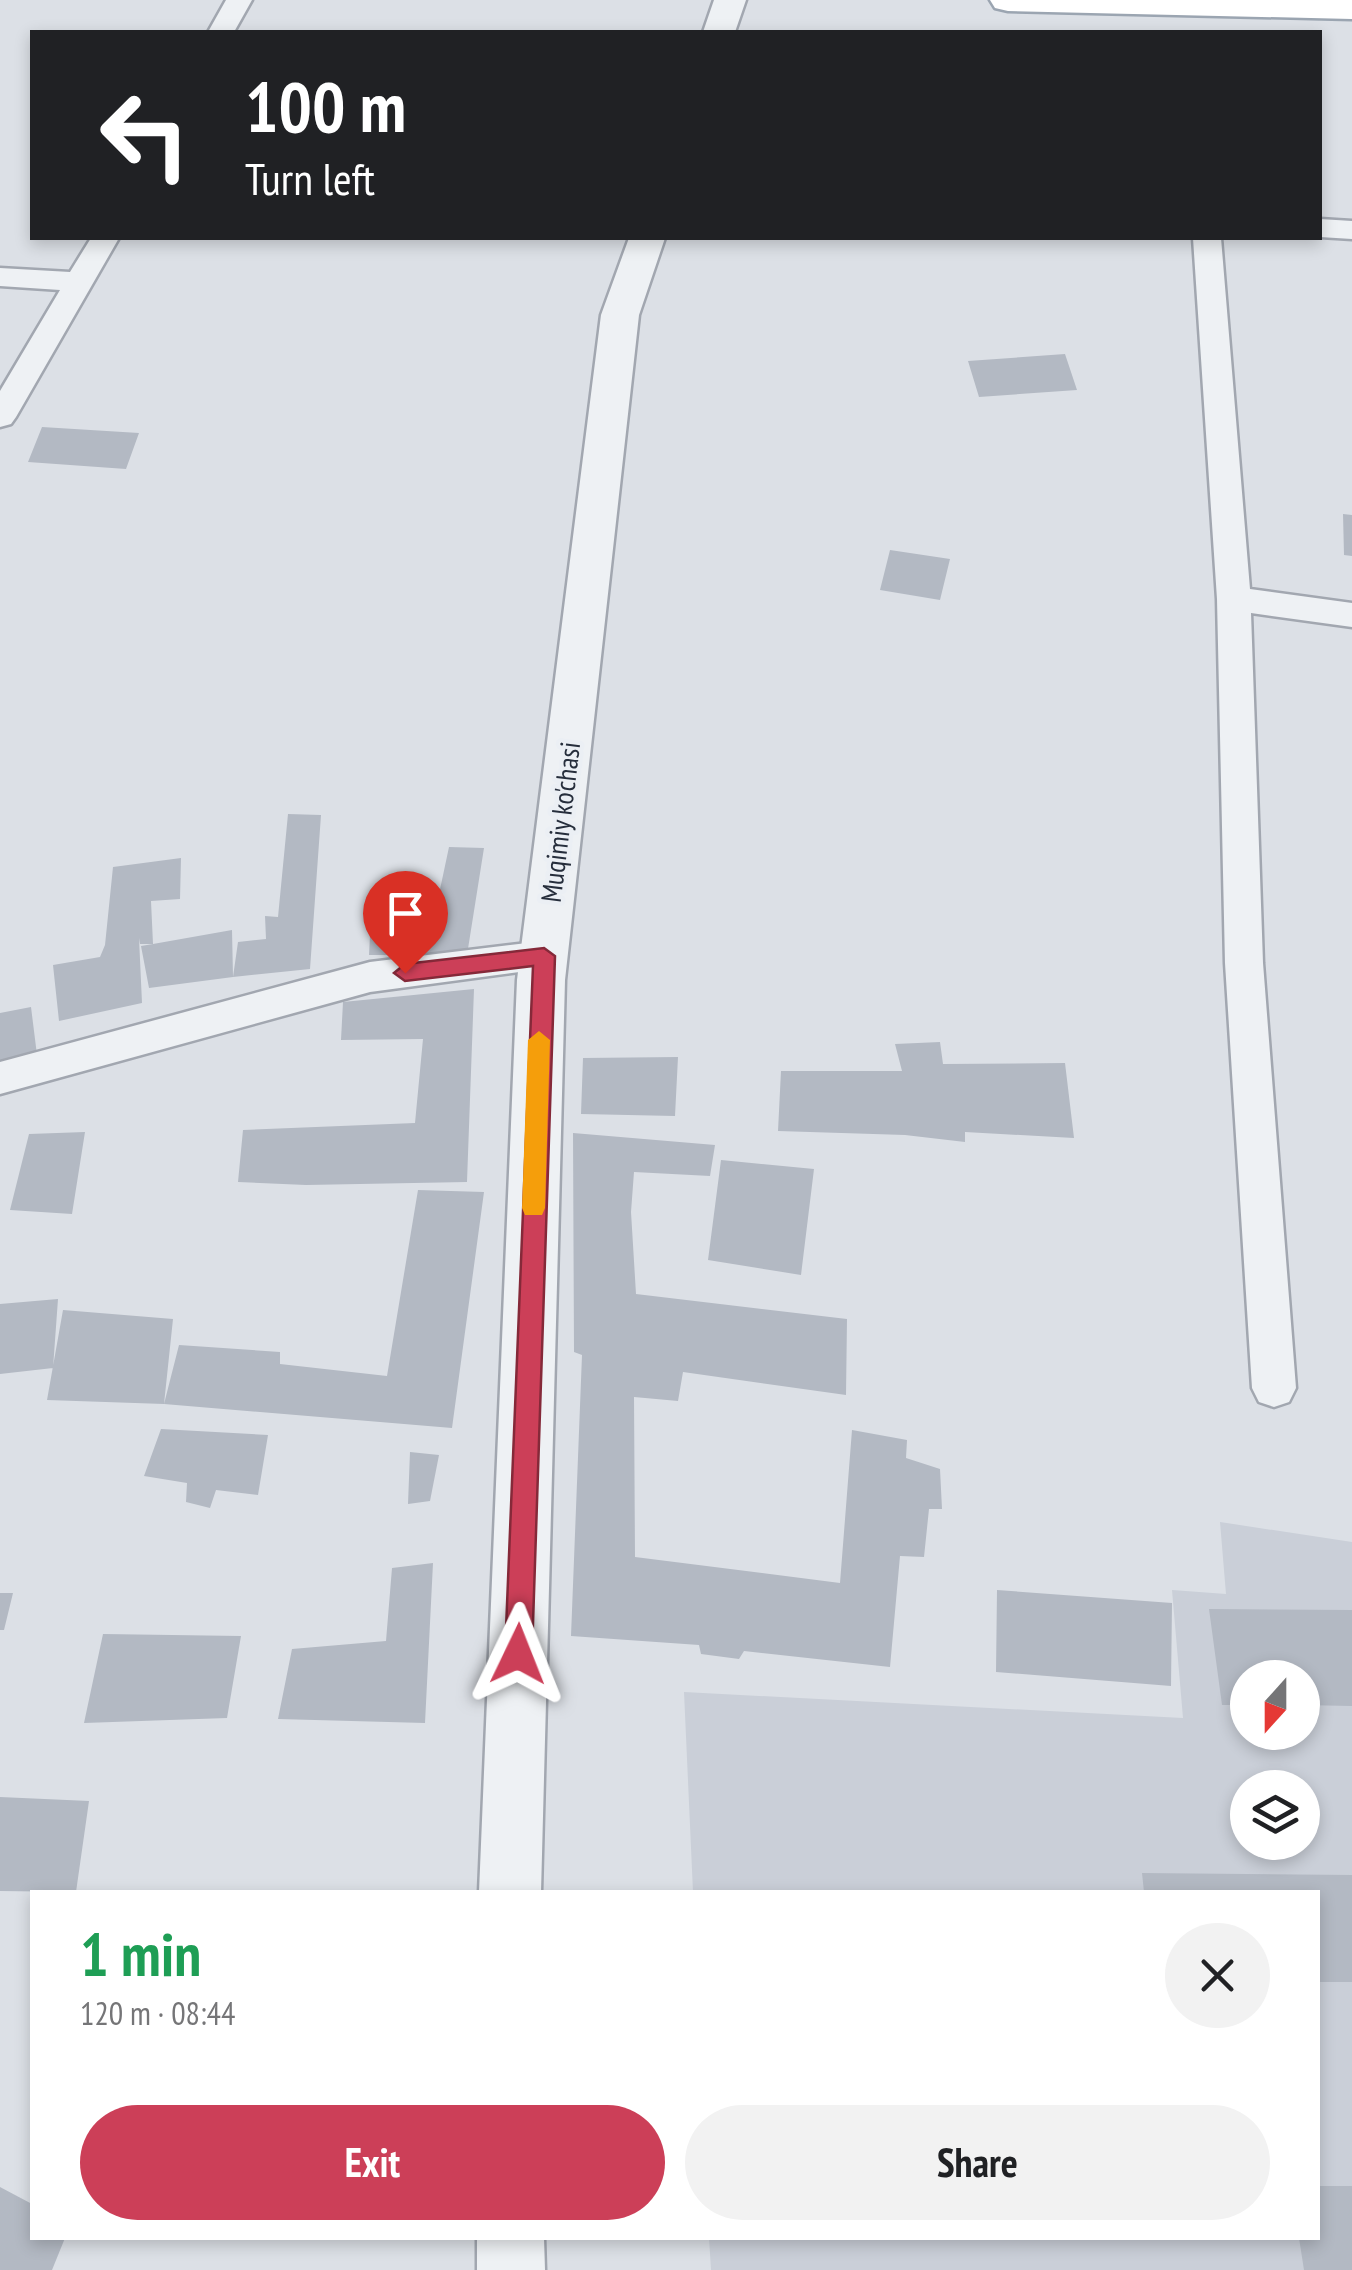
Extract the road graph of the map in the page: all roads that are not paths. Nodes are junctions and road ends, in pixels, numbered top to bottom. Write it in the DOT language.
graph roads {
  1 [pos="239,0"];
  2 [pos="730,0"];
  3 [pos="1008,0"];
  4 [pos="1352,8"];
  5 [pos="223,30"];
  6 [pos="720,30"];
  7 [pos="1322,228"];
  8 [pos="1352,230"];
  9 [pos="103,240"];
  10 [pos="646,240"];
  11 [pos="1207,240"];
  12 [pos="0,277"];
  13 [pos="78,282"];
  14 [pos="0,417"];
  15 [pos="1234,599"];
  16 [pos="1352,615"];
  17 [pos="544,956"];
  18 [pos="0,1078"];
  19 [pos="1274,1388"];
  20 [pos="510,1890"];
  21 [pos="511,2240"];
  22 [pos="511,2270"];
  1 -- 5 [label="street"];
  2 -- 6 [label="street"];
  3 -- 4 [label="main road"];
  7 -- 8 [label="street"];
  9 -- 13 [label="street"];
  10 -- 17 [label="street, Muqimiy ko'chasi"];
  11 -- 15 [label="street"];
  12 -- 13 [label="street"];
  13 -- 14 [label="street"];
  15 -- 16 [label="street"];
  15 -- 19 [label="street"];
  17 -- 18 [label="street"];
  17 -- 20 [label="street, Muqimiy ko'chasi"];
  21 -- 22 [label="street"];
}
